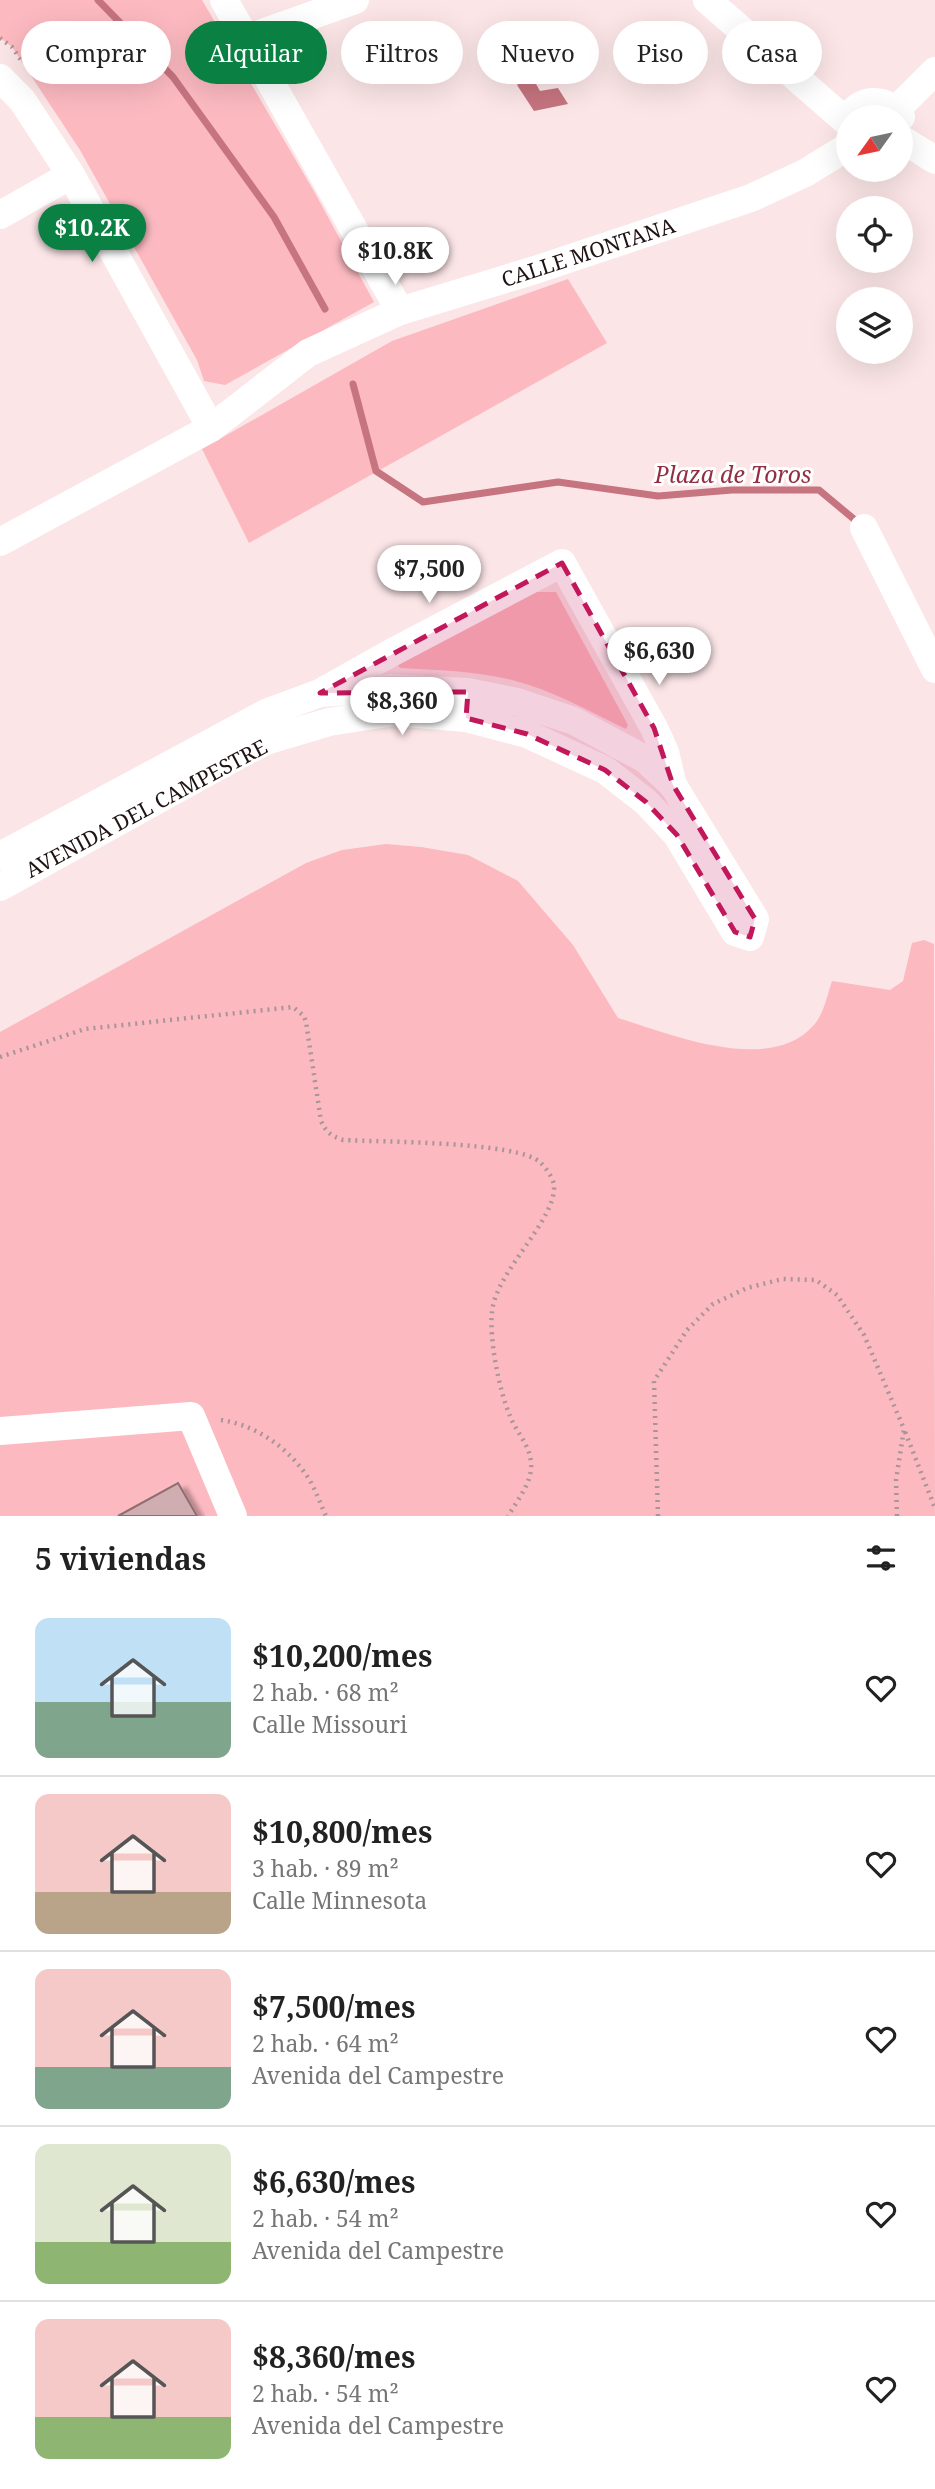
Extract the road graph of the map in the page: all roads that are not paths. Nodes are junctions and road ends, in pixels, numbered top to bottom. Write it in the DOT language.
graph roads {
  1 [pos="224,0"];
  2 [pos="355,0"];
  3 [pos="707,0"];
  4 [pos="237,21"];
  5 [pos="296,21"];
  6 [pos="935,71"];
  7 [pos="0,78"];
  8 [pos="274,84"];
  9 [pos="861,105"];
  10 [pos="882,105"];
  11 [pos="913,105"];
  12 [pos="836,117"];
  13 [pos="914,140"];
  14 [pos="836,142"];
  15 [pos="935,160"];
  16 [pos="71,175"];
  17 [pos="0,215"];
  18 [pos="400,311"];
  19 [pos="211,428"];
  20 [pos="864,528"];
  21 [pos="0,542"];
  22 [pos="935,669"];
  23 [pos="320,693"];
  24 [pos="467,705"];
  25 [pos="673,785"];
  26 [pos="677,835"];
  27 [pos="0,856"];
  28 [pos="0,887"];
  29 [pos="0,1431"];
  30 [pos="233,1516"];
  1 -- 4 [label="street"];
  2 -- 5 [label="street"];
  3 -- 12 [label="street"];
  6 -- 11 [label="street"];
  7 -- 16 [label="street"];
  8 -- 18 [label="street"];
  9 -- 10 [label="street, CALLE MONTANA"];
  13 -- 15 [label="street"];
  14 -- 18 [label="street, CALLE MONTANA"];
  16 -- 17 [label="street"];
  16 -- 19 [label="street"];
  18 -- 19 [label="street, CALLE MONTANA"];
  19 -- 21 [label="street, CALLE MONTANA"];
  20 -- 22 [label="street"];
  23 -- 24 [label="street, AVENIDA DEL CAMPESTRE"];
  23 -- 25 [label="street, AVENIDA DEL CAMPESTRE"];
  23 -- 27 [label="street, AVENIDA DEL CAMPESTRE"];
  24 -- 25 [label="street, AVENIDA DEL CAMPESTRE"];
  24 -- 26 [label="street, AVENIDA DEL CAMPESTRE"];
  24 -- 28 [label="street, AVENIDA DEL CAMPESTRE"];
  25 -- 26 [label="street, AVENIDA DEL CAMPESTRE"];
  25 -- 26 [label="street, AVENIDA DEL CAMPESTRE"];
  29 -- 30 [label="street"];
}
